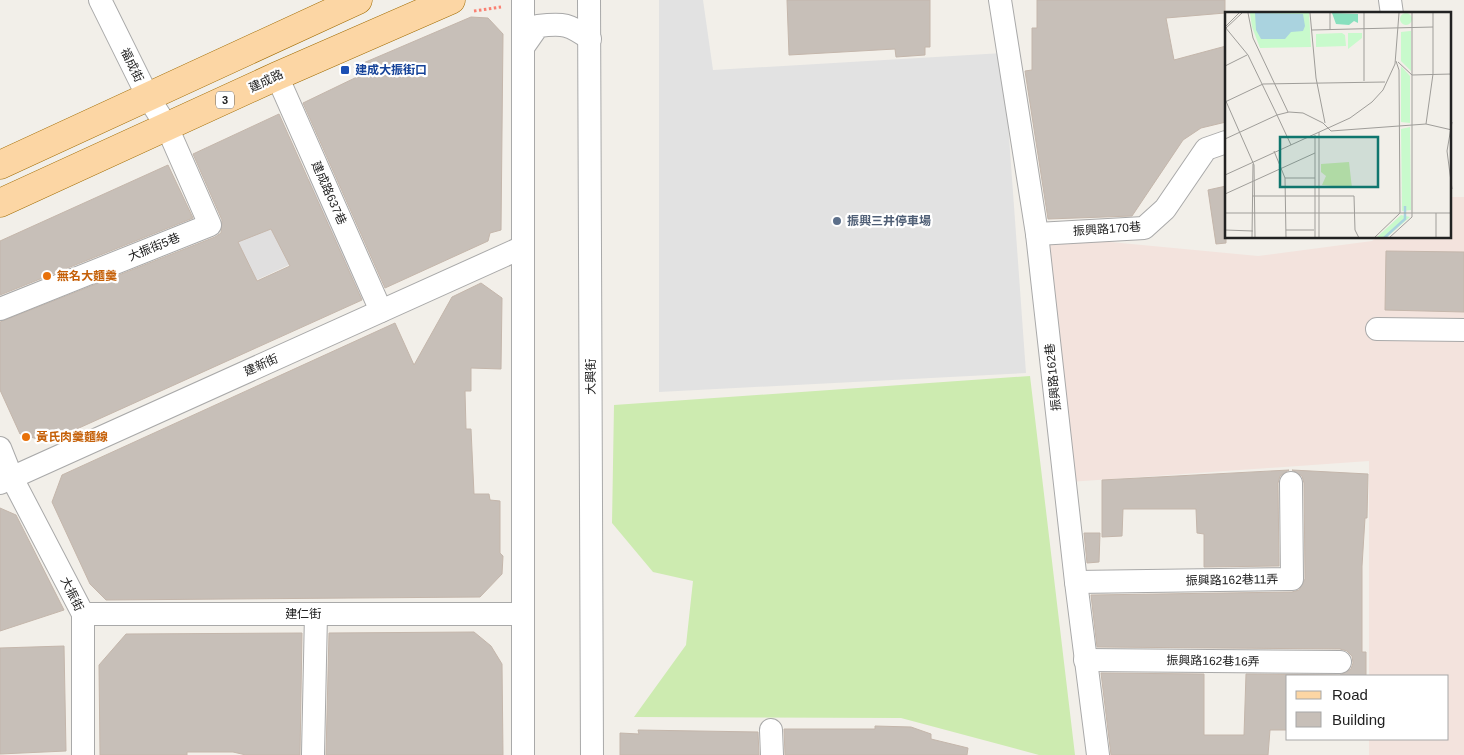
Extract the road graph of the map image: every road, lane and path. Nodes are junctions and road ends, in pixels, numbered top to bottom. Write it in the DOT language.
graph roads {
  1 [pos="100,0"];
  2 [pos="358,0"];
  3 [pos="451,0"];
  4 [pos="523,0"];
  5 [pos="589,0"];
  6 [pos="1000,0"];
  7 [pos="590,40"];
  8 [pos="524,46"];
  9 [pos="277,76"];
  10 [pos="148,97"];
  11 [pos="167,127"];
  12 [pos="1225,142"];
  13 [pos="0,165"];
  14 [pos="0,203"];
  15 [pos="1037,234"];
  16 [pos="522,247"];
  17 [pos="0,309"];
  18 [pos="381,311"];
  19 [pos="1377,329"];
  20 [pos="1464,330"];
  21 [pos="0,448"];
  22 [pos="6,481"];
  23 [pos="1291,483"];
  24 [pos="1076,582"];
  25 [pos="83,614"];
  26 [pos="316,614"];
  27 [pos="522,614"];
  28 [pos="1085,660"];
  29 [pos="1340,662"];
  30 [pos="771,730"];
  31 [pos="314,754"];
  32 [pos="83,755"];
  33 [pos="523,755"];
  34 [pos="592,755"];
  35 [pos="772,755"];
  36 [pos="1098,755"];
  1 -- 10 [label="street, 福成街"];
  2 -- 10 [label="main road"];
  3 -- 9 [label="main road, 建成路 / 3"];
  4 -- 8 [label="street"];
  5 -- 7 [label="street, 大興街"];
  6 -- 15 [label="street, 振興路162巷"];
  7 -- 8 [label="street"];
  7 -- 34 [label="street, 大興街"];
  8 -- 16 [label="street"];
  9 -- 11 [label="main road, 建成路 / 3"];
  9 -- 18 [label="street, 建成路637巷"];
  10 -- 11 [label="street, 福成街"];
  10 -- 13 [label="main road"];
  11 -- 14 [label="main road, 建成路 / 3"];
  11 -- 17 [label="street, 大振街5巷"];
  12 -- 15 [label="street, 振興路170巷"];
  15 -- 24 [label="street, 振興路162巷"];
  16 -- 18 [label="street, 建新街"];
  16 -- 27 [label="street"];
  18 -- 22 [label="street, 建新街"];
  19 -- 20 [label="street"];
  21 -- 22 [label="street, 大振街"];
  22 -- 25 [label="street, 大振街"];
  23 -- 24 [label="street, 振興路162巷11弄"];
  24 -- 28 [label="street, 振興路162巷"];
  25 -- 26 [label="street, 建仁街"];
  25 -- 32 [label="street, 大振街"];
  26 -- 27 [label="street, 建仁街"];
  26 -- 31 [label="street"];
  27 -- 33 [label="street"];
  28 -- 29 [label="street, 振興路162巷16弄"];
  28 -- 36 [label="street, 振興路162巷"];
  30 -- 35 [label="street"];
}
